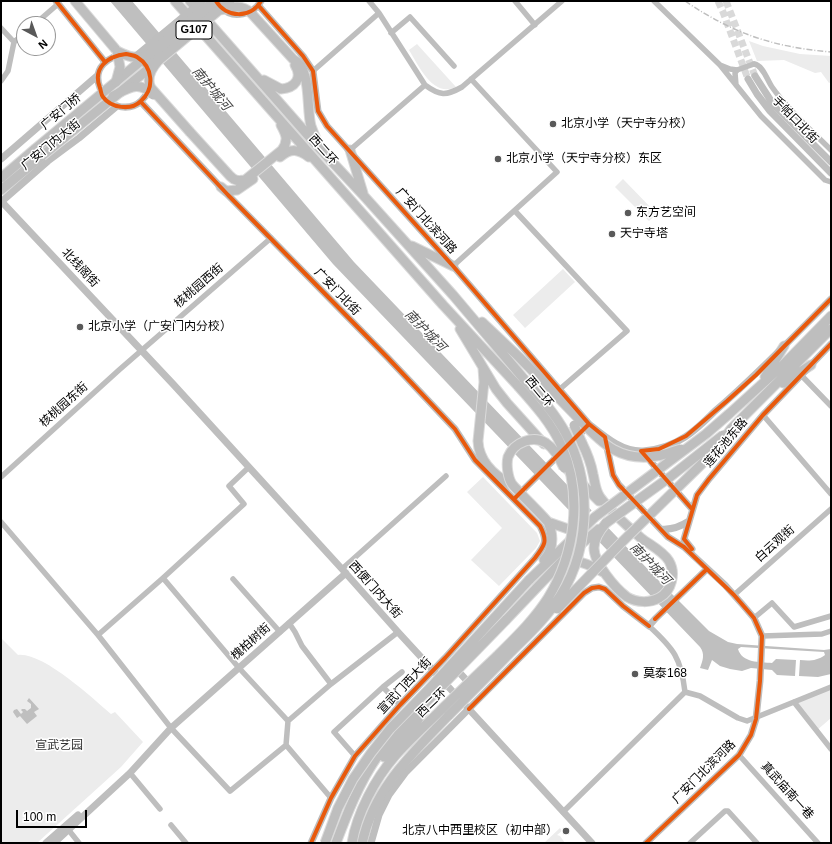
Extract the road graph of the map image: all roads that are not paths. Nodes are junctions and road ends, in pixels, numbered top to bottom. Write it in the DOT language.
graph roads {
  1 [pos="75,1"];
  2 [pos="175,1"];
  3 [pos="190,1"];
  4 [pos="230,1"];
  5 [pos="248,1"];
  6 [pos="369,1"];
  7 [pos="515,1"];
  8 [pos="562,1"];
  9 [pos="654,1"];
  10 [pos="57,2"];
  11 [pos="260,3"];
  12 [pos="214,4"];
  13 [pos="251,13"];
  14 [pos="379,13"];
  15 [pos="43,16"];
  16 [pos="535,25"];
  17 [pos="1,28"];
  18 [pos="391,33"];
  19 [pos="14,42"];
  20 [pos="117,51"];
  21 [pos="136,56"];
  22 [pos="147,59"];
  23 [pos="293,59"];
  24 [pos="158,61"];
  25 [pos="105,62"];
  26 [pos="720,65"];
  27 [pos="454,66"];
  28 [pos="737,70"];
  29 [pos="313,71"];
  30 [pos="150,73"];
  31 [pos="253,73"];
  32 [pos="97,76"];
  33 [pos="755,76"];
  34 [pos="472,79"];
  35 [pos="748,79"];
  36 [pos="1,81"];
  37 [pos="116,82"];
  38 [pos="424,85"];
  39 [pos="736,85"];
  40 [pos="113,96"];
  41 [pos="141,102"];
  42 [pos="266,104"];
  43 [pos="117,106"];
  44 [pos="189,133"];
  45 [pos="36,149"];
  46 [pos="321,150"];
  47 [pos="350,150"];
  48 [pos="831,150"];
  49 [pos="276,158"];
  50 [pos="1,159"];
  51 [pos="831,162"];
  52 [pos="326,170"];
  53 [pos="831,173"];
  54 [pos="1,178"];
  55 [pos="831,182"];
  56 [pos="246,183"];
  57 [pos="221,187"];
  58 [pos="1,190"];
  59 [pos="364,196"];
  60 [pos="1,202"];
  61 [pos="515,212"];
  62 [pos="271,238"];
  63 [pos="406,243"];
  64 [pos="454,266"];
  65 [pos="453,295"];
  66 [pos="831,299"];
  67 [pos="443,305"];
  68 [pos="831,316"];
  69 [pos="831,329"];
  70 [pos="831,344"];
  71 [pos="784,346"];
  72 [pos="142,351"];
  73 [pos="811,365"];
  74 [pos="483,367"];
  75 [pos="801,375"];
  76 [pos="521,382"];
  77 [pos="758,387"];
  78 [pos="560,394"];
  79 [pos="767,394"];
  80 [pos="831,406"];
  81 [pos="763,415"];
  82 [pos="577,423"];
  83 [pos="589,424"];
  84 [pos="734,426"];
  85 [pos="605,437"];
  86 [pos="690,446"];
  87 [pos="625,447"];
  88 [pos="641,451"];
  89 [pos="557,460"];
  90 [pos="611,461"];
  91 [pos="249,467"];
  92 [pos="446,476"];
  93 [pos="1,477"];
  94 [pos="572,484"];
  95 [pos="512,485"];
  96 [pos="831,494"];
  97 [pos="514,499"];
  98 [pos="692,509"];
  99 [pos="831,509"];
  100 [pos="613,512"];
  101 [pos="595,517"];
  102 [pos="689,520"];
  103 [pos="1,522"];
  104 [pos="548,522"];
  105 [pos="606,524"];
  106 [pos="661,529"];
  107 [pos="535,558"];
  108 [pos="594,564"];
  109 [pos="707,569"];
  110 [pos="344,571"];
  111 [pos="163,578"];
  112 [pos="233,579"];
  113 [pos="529,580"];
  114 [pos="734,595"];
  115 [pos="831,616"];
  116 [pos="754,618"];
  117 [pos="506,620"];
  118 [pos="289,623"];
  119 [pos="539,624"];
  120 [pos="649,626"];
  121 [pos="280,632"];
  122 [pos="398,632"];
  123 [pos="831,632"];
  124 [pos="98,635"];
  125 [pos="762,636"];
  126 [pos="445,658"];
  127 [pos="239,668"];
  128 [pos="433,670"];
  129 [pos="402,672"];
  130 [pos="331,684"];
  131 [pos="831,686"];
  132 [pos="383,687"];
  133 [pos="685,692"];
  134 [pos="482,696"];
  135 [pos="794,702"];
  136 [pos="400,705"];
  137 [pos="469,709"];
  138 [pos="756,719"];
  139 [pos="288,720"];
  140 [pos="171,728"];
  141 [pos="286,745"];
  142 [pos="831,749"];
  143 [pos="739,755"];
  144 [pos="355,756"];
  145 [pos="130,773"];
  146 [pos="331,798"];
  147 [pos="160,809"];
  148 [pos="563,812"];
  149 [pos="171,825"];
  150 [pos="67,828"];
  151 [pos="46,843"];
  152 [pos="54,843"];
  153 [pos="79,843"];
  154 [pos="186,843"];
  155 [pos="311,843"];
  156 [pos="325,843"];
  157 [pos="336,843"];
  158 [pos="352,843"];
  159 [pos="362,843"];
  160 [pos="371,843"];
  161 [pos="592,843"];
  162 [pos="646,843"];
  163 [pos="690,843"];
  164 [pos="757,843"];
  165 [pos="818,843"];
  1 -- 20 [label="main road"];
  2 -- 42 [label="main road, 西二环"];
  3 -- 31 [label="main road, 西二环"];
  4 -- 12 [label="main road, 广安门桥 / G107, bridge"];
  5 -- 13 [label="main road"];
  6 -- 14 [label="street"];
  7 -- 16 [label="street"];
  8 -- 16 [label="street"];
  9 -- 26 [label="street"];
  10 -- 15 [label="street"];
  10 -- 25 [label="street"];
  11 -- 12 [label="street"];
  11 -- 29 [label="street, 广安门北滨河路"];
  12 -- 13 [label="main road, bridge"];
  12 -- 21 [label="street, 广安门桥, bridge"];
  12 -- 22 [label="main road, 广安门桥 / G107, bridge"];
  12 -- 24 [label="main road, 广安门桥 / G107, bridge"];
  12 -- 30 [label="street, 广安门桥, bridge"];
  13 -- 23 [label="main road"];
  14 -- 18 [label="street"];
  14 -- 29 [label="street"];
  16 -- 34 [label="street"];
  17 -- 19 [label="street"];
  18 -- 27 [label="street"];
  18 -- 38 [label="street"];
  19 -- 36 [label="street"];
  20 -- 22 [label="main road, bridge"];
  20 -- 37 [label="main road, bridge"];
  21 -- 22 [label="street"];
  21 -- 25 [label="street"];
  22 -- 30 [label="street"];
  22 -- 37 [label="main road, 广安门桥, bridge"];
  23 -- 31 [label="main road"];
  23 -- 46 [label="main road"];
  24 -- 40 [label="main road, 广安门内大街, bridge"];
  24 -- 44 [label="main road, bridge"];
  25 -- 32 [label="street"];
  26 -- 28 [label="street"];
  26 -- 39 [label="street"];
  28 -- 39 [label="street"];
  28 -- 48 [label="street, bridge"];
  29 -- 47 [label="street, 广安门北滨河路"];
  30 -- 41 [label="street"];
  31 -- 46 [label="main road, 西二环"];
  32 -- 43 [label="street"];
  32 -- 50 [label="street, 广安门内大街"];
  33 -- 51 [label="street, 手帕口北街"];
  34 -- 38 [label="street"];
  34 -- 61 [label="street"];
  35 -- 53 [label="street, 手帕口北街"];
  37 -- 45 [label="main road, 广安门桥, bridge"];
  38 -- 47 [label="street"];
  39 -- 55 [label="street"];
  40 -- 44 [label="main road, bridge"];
  40 -- 58 [label="main road, 广安门内大街, bridge"];
  41 -- 43 [label="street"];
  41 -- 57 [label="street, 广安门北街"];
  42 -- 49 [label="main road"];
  42 -- 52 [label="main road, 西二环"];
  43 -- 60 [label="street, 广安门内大街"];
  44 -- 56 [label="main road"];
  45 -- 54 [label="main road, 广安门内大街"];
  46 -- 59 [label="main road, 西二环"];
  47 -- 59 [label="main road"];
  47 -- 64 [label="street, 广安门北滨河路"];
  49 -- 52 [label="main road"];
  49 -- 56 [label="main road"];
  52 -- 67 [label="main road, 西二环"];
  56 -- 57 [label="main road"];
  57 -- 62 [label="street, 广安门北街"];
  59 -- 63 [label="main road, 西二环"];
  60 -- 72 [label="street, 北线阁街"];
  61 -- 64 [label="street"];
  61 -- 78 [label="street"];
  62 -- 72 [label="street, 核桃园西街"];
  62 -- 97 [label="street, 广安门北街"];
  63 -- 64 [label="main road"];
  63 -- 65 [label="main road, 西二环"];
  64 -- 78 [label="street, 广安门北滨河路"];
  65 -- 76 [label="main road, 西二环"];
  65 -- 78 [label="main road"];
  66 -- 71 [label="street"];
  67 -- 74 [label="main road"];
  67 -- 76 [label="main road, 西二环"];
  68 -- 77 [label="main road, 莲花池东路"];
  69 -- 79 [label="main road, 莲花池东路"];
  70 -- 73 [label="street, 莲花池东路"];
  71 -- 77 [label="main road"];
  71 -- 88 [label="street"];
  72 -- 91 [label="street, 西便门内大街"];
  72 -- 93 [label="street, 核桃园东街"];
  73 -- 75 [label="street, 莲花池东路"];
  73 -- 79 [label="main road"];
  74 -- 89 [label="main road, bridge"];
  74 -- 95 [label="main road"];
  75 -- 80 [label="street"];
  75 -- 81 [label="street, 莲花池东路"];
  76 -- 94 [label="main road, 西二环, bridge"];
  76 -- 119 [label="main road, 西二环, bridge"];
  77 -- 86 [label="main road, 莲花池东路, bridge"];
  78 -- 82 [label="main road"];
  78 -- 83 [label="street, 广安门北滨河路"];
  79 -- 84 [label="main road, 莲花池东路"];
  81 -- 96 [label="street"];
  81 -- 98 [label="street, 莲花池东路"];
  82 -- 86 [label="main road, bridge"];
  82 -- 100 [label="main road, bridge"];
  83 -- 85 [label="street, 广安门北滨河路"];
  83 -- 89 [label="street"];
  84 -- 105 [label="main road, 莲花池东路, bridge"];
  84 -- 119 [label="main road, bridge"];
  85 -- 87 [label="street, 广安门北滨河路"];
  85 -- 90 [label="street"];
  86 -- 101 [label="main road, 莲花池东路, bridge"];
  87 -- 88 [label="street, 广安门北滨河路"];
  87 -- 90 [label="street"];
  88 -- 98 [label="street"];
  89 -- 97 [label="street"];
  89 -- 100 [label="main road"];
  90 -- 106 [label="street"];
  91 -- 110 [label="street, 西便门内大街"];
  91 -- 111 [label="street"];
  92 -- 110 [label="street"];
  94 -- 95 [label="main road, bridge"];
  94 -- 158 [label="main road, 西二环, bridge"];
  95 -- 104 [label="main road, bridge"];
  97 -- 107 [label="street, 广安门北街"];
  98 -- 102 [label="street, 莲花池东路"];
  99 -- 114 [label="street, 白云观街"];
  100 -- 108 [label="main road"];
  101 -- 104 [label="main road, bridge"];
  101 -- 113 [label="main road, 宣武门西大街, bridge"];
  102 -- 106 [label="street"];
  102 -- 109 [label="street, 莲花池东路"];
  103 -- 124 [label="street"];
  104 -- 113 [label="main road"];
  105 -- 108 [label="main road"];
  105 -- 117 [label="main road, 莲花池东路, bridge"];
  106 -- 109 [label="street"];
  107 -- 126 [label="street, 宣武门西大街"];
  108 -- 117 [label="main road, bridge"];
  109 -- 114 [label="street"];
  109 -- 120 [label="street"];
  110 -- 118 [label="street, 槐柏树街"];
  110 -- 122 [label="street, 西便门内大街"];
  111 -- 124 [label="street"];
  111 -- 127 [label="street"];
  112 -- 121 [label="street"];
  113 -- 156 [label="main road, 宣武门西大街, bridge"];
  114 -- 116 [label="street"];
  115 -- 116 [label="street"];
  116 -- 125 [label="street"];
  117 -- 157 [label="main road, 莲花池东路, bridge"];
  118 -- 121 [label="street, 槐柏树街"];
  118 -- 130 [label="street"];
  119 -- 159 [label="main road, 西二环, bridge"];
  120 -- 133 [label="street"];
  120 -- 134 [label="street"];
  121 -- 127 [label="street, 槐柏树街"];
  122 -- 128 [label="street, 西便门内大街"];
  122 -- 130 [label="street"];
  123 -- 125 [label="street"];
  124 -- 140 [label="street"];
  125 -- 138 [label="street, 广安门北滨河路"];
  126 -- 128 [label="street, 宣武门西大街"];
  126 -- 134 [label="street"];
  127 -- 139 [label="street"];
  127 -- 140 [label="street, 槐柏树街"];
  128 -- 136 [label="street, 宣武门西大街"];
  128 -- 137 [label="street, 西便门内大街"];
  129 -- 132 [label="street"];
  130 -- 139 [label="street"];
  131 -- 135 [label="street"];
  132 -- 136 [label="street"];
  132 -- 144 [label="street"];
  133 -- 138 [label="street"];
  133 -- 148 [label="street"];
  134 -- 137 [label="street"];
  135 -- 138 [label="street"];
  135 -- 142 [label="street"];
  136 -- 144 [label="street, 宣武门西大街"];
  137 -- 148 [label="street, 西便门内大街"];
  137 -- 160 [label="street"];
  138 -- 143 [label="street, 广安门北滨河路"];
  139 -- 141 [label="street"];
  140 -- 141 [label="street"];
  140 -- 145 [label="street, 槐柏树街"];
  140 -- 150 [label="street, 槐柏树街"];
  141 -- 146 [label="street"];
  143 -- 162 [label="street, 广安门北滨河路"];
  143 -- 165 [label="street, 真武庙南一巷"];
  144 -- 146 [label="street, 宣武门西大街"];
  145 -- 147 [label="street"];
  145 -- 150 [label="street, 槐柏树街"];
  146 -- 155 [label="street, 宣武门西大街"];
  148 -- 161 [label="street, 西便门内大街"];
  149 -- 154 [label="street"];
  150 -- 151 [label="street, 槐柏树街"];
  150 -- 152 [label="street, 槐柏树街"];
  150 -- 153 [label="street"];
  163 -- 164 [label="street"];
}
